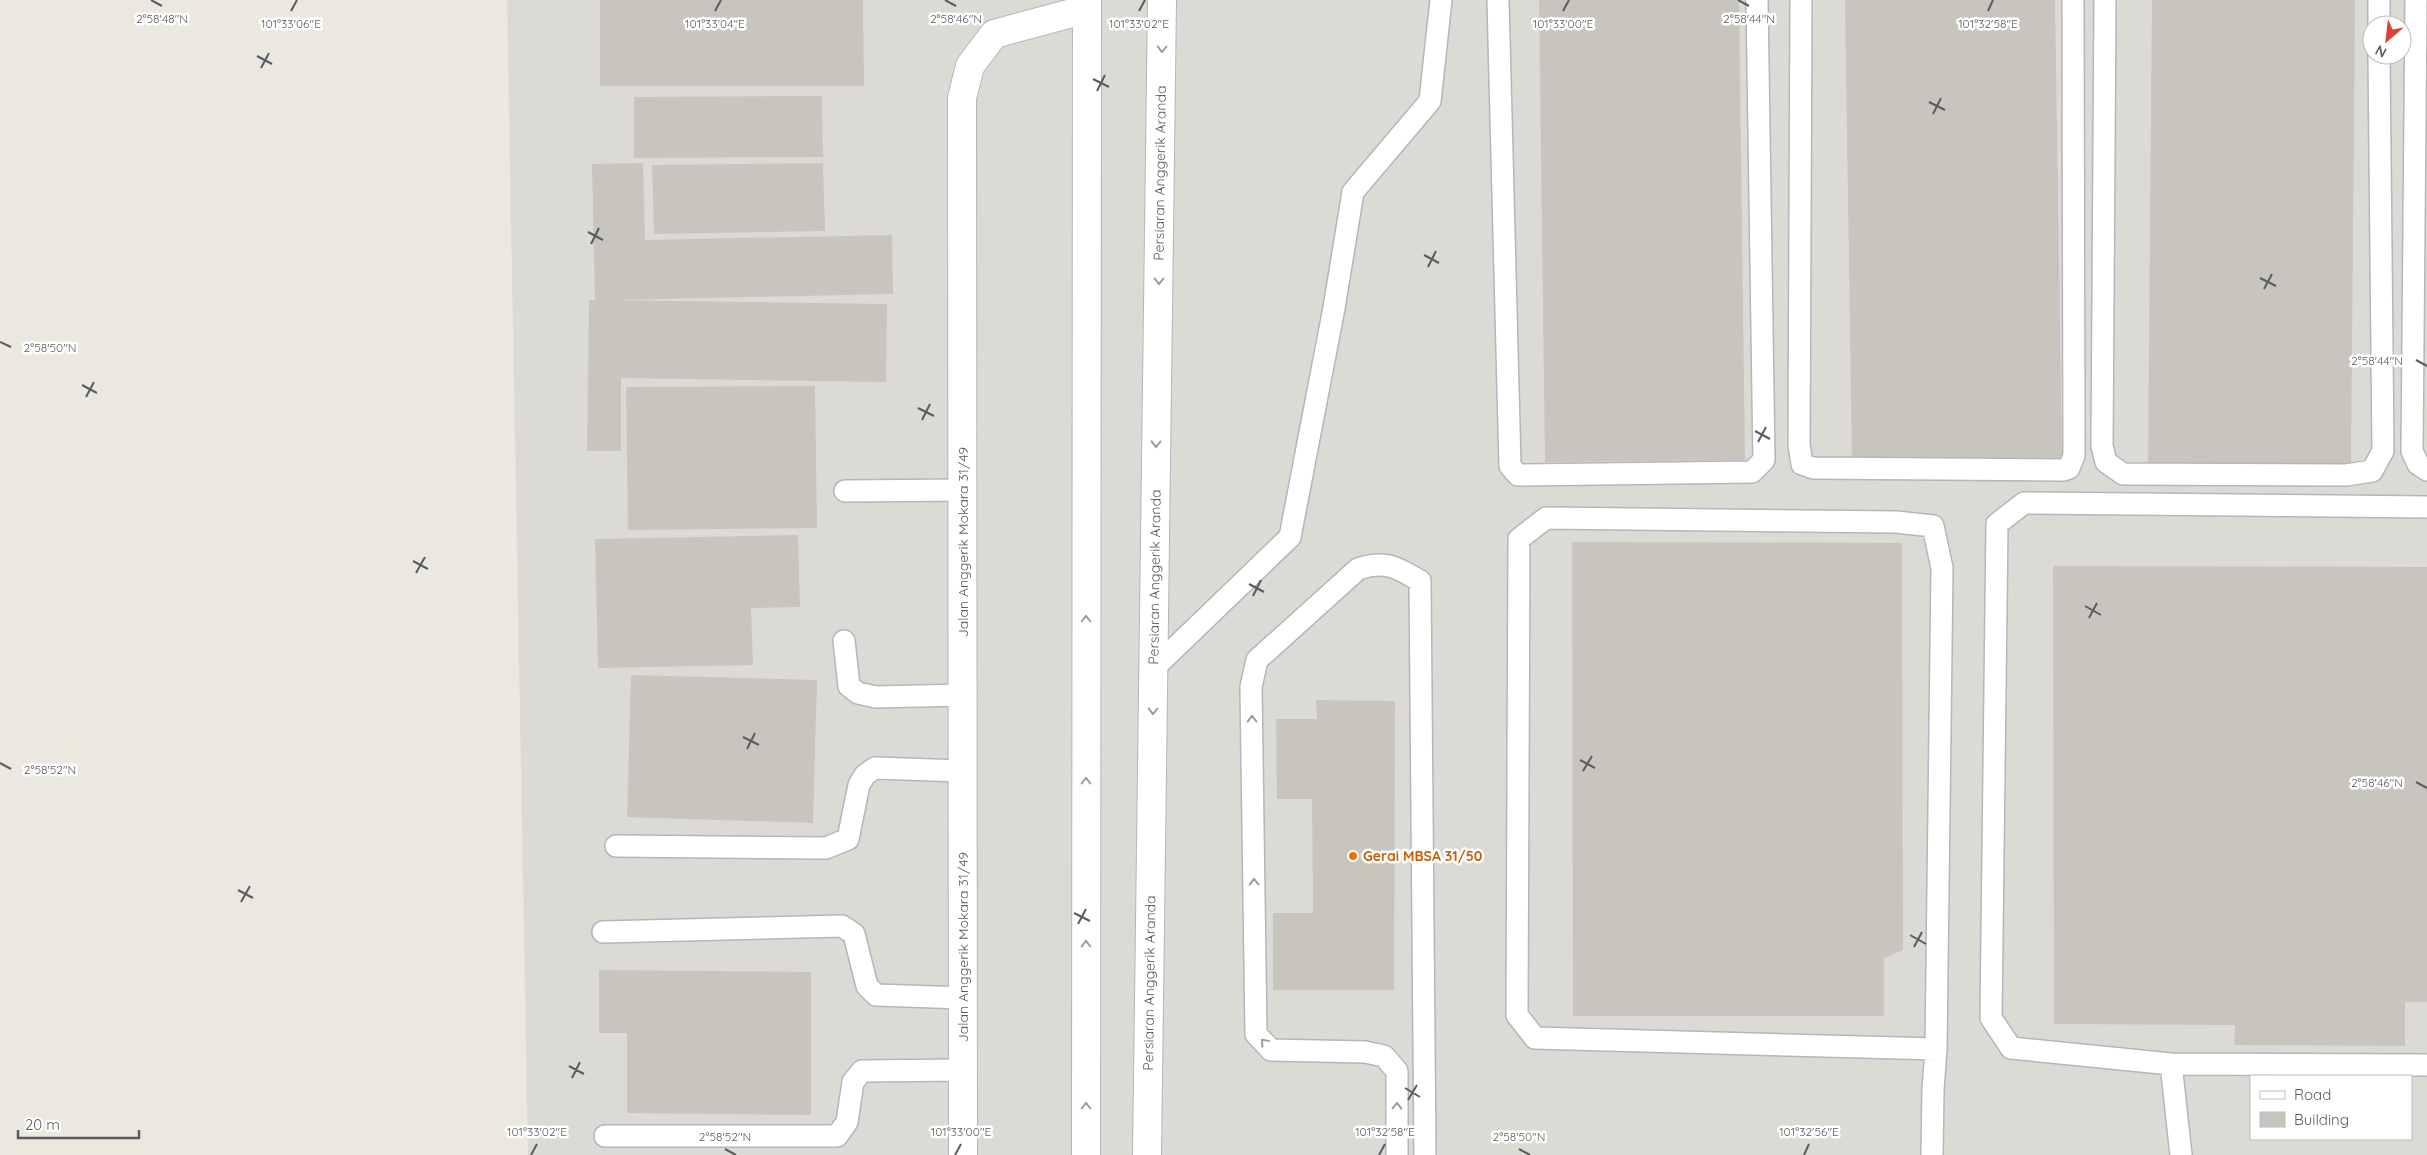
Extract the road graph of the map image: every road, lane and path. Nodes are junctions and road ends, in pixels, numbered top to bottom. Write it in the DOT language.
graph roads {
  1 [pos="1162,0"];
  2 [pos="1441,0"];
  3 [pos="1498,0"];
  4 [pos="1757,0"];
  5 [pos="1801,0"];
  6 [pos="2072,0"];
  7 [pos="2105,0"];
  8 [pos="2379,0"];
  9 [pos="2416,0"];
  10 [pos="1087,5"];
  11 [pos="2379,15"];
  12 [pos="2379,65"];
  13 [pos="2427,470"];
  14 [pos="963,490"];
  15 [pos="845,491"];
  16 [pos="2427,507"];
  17 [pos="844,641"];
  18 [pos="1153,669"];
  19 [pos="963,695"];
  20 [pos="962,771"];
  21 [pos="616,846"];
  22 [pos="603,932"];
  23 [pos="963,998"];
  24 [pos="1936,1049"];
  25 [pos="2171,1064"];
  26 [pos="2427,1066"];
  27 [pos="963,1070"];
  28 [pos="605,1136"];
  29 [pos="963,1155"];
  30 [pos="1086,1155"];
  31 [pos="1147,1155"];
  32 [pos="1397,1155"];
  33 [pos="1425,1155"];
  34 [pos="1932,1155"];
  35 [pos="2181,1155"];
  1 -- 18 [label="street, Persiaran Anggerik Aranda, one-way"];
  2 -- 18 [label="lane"];
  3 -- 4 [label="lane"];
  5 -- 6 [label="lane"];
  7 -- 12 [label="lane"];
  8 -- 11 [label="lane"];
  9 -- 13 [label="lane"];
  10 -- 14 [label="street, Jalan Anggerik Mokara 31/49"];
  30 -- 10 [label="street, one-way"];
  14 -- 15 [label="lane"];
  14 -- 19 [label="street, Jalan Anggerik Mokara 31/49"];
  16 -- 25 [label="lane"];
  17 -- 19 [label="lane"];
  18 -- 31 [label="street, Persiaran Anggerik Aranda, one-way"];
  19 -- 20 [label="street, Jalan Anggerik Mokara 31/49"];
  20 -- 21 [label="lane"];
  20 -- 23 [label="street, Jalan Anggerik Mokara 31/49"];
  22 -- 23 [label="lane"];
  23 -- 27 [label="street, Jalan Anggerik Mokara 31/49"];
  24 -- 24 [label="lane"];
  24 -- 34 [label="lane"];
  25 -- 26 [label="lane"];
  25 -- 35 [label="lane"];
  27 -- 28 [label="lane"];
  27 -- 29 [label="street, Jalan Anggerik Mokara 31/49"];
  32 -- 33 [label="lane, one-way"];
}
